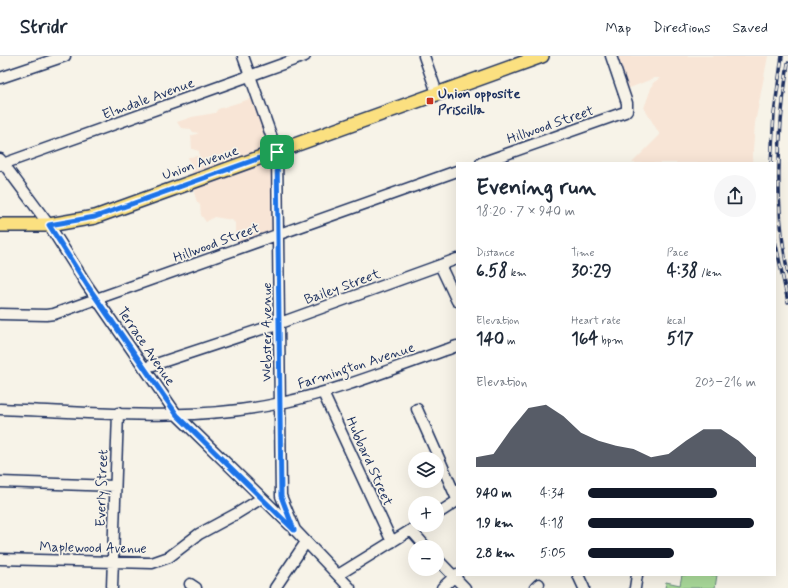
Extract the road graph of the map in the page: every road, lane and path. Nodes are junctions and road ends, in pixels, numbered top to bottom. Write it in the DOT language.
graph roads {
  1 [pos="64,56"];
  2 [pos="243,56"];
  3 [pos="305,56"];
  4 [pos="424,56"];
  5 [pos="542,56"];
  6 [pos="610,56"];
  7 [pos="250,76"];
  8 [pos="0,78"];
  9 [pos="437,93"];
  10 [pos="277,152"];
  11 [pos="484,162"];
  12 [pos="1,163"];
  13 [pos="456,171"];
  14 [pos="0,225"];
  15 [pos="49,225"];
  16 [pos="279,234"];
  17 [pos="456,259"];
  18 [pos="440,265"];
  19 [pos="98,298"];
  20 [pos="456,299"];
  21 [pos="0,314"];
  22 [pos="280,323"];
  23 [pos="456,346"];
  24 [pos="144,368"];
  25 [pos="323,393"];
  26 [pos="280,403"];
  27 [pos="0,408"];
  28 [pos="417,409"];
  29 [pos="118,413"];
  30 [pos="177,415"];
  31 [pos="0,482"];
  32 [pos="114,486"];
  33 [pos="456,497"];
  34 [pos="262,498"];
  35 [pos="456,500"];
  36 [pos="444,509"];
  37 [pos="294,530"];
  38 [pos="408,532"];
  39 [pos="306,542"];
  40 [pos="392,542"];
  41 [pos="0,559"];
  42 [pos="114,563"];
  43 [pos="444,565"];
  44 [pos="338,575"];
  45 [pos="456,576"];
  46 [pos="578,576"];
  47 [pos="637,576"];
  48 [pos="112,588"];
  49 [pos="275,588"];
  50 [pos="350,588"];
  51 [pos="442,588"];
  52 [pos="465,588"];
  53 [pos="584,588"];
  54 [pos="635,588"];
  1 -- 8 [label="street"];
  2 -- 7 [label="street, Webster Avenue"];
  3 -- 7 [label="street, Elmdale Avenue"];
  4 -- 9 [label="street"];
  5 -- 9 [label="main road, Union Avenue"];
  6 -- 11 [label="street, Hillwood Street"];
  7 -- 10 [label="street, Webster Avenue"];
  7 -- 12 [label="street, Elmdale Avenue"];
  9 -- 10 [label="main road, Union Avenue"];
  10 -- 15 [label="main road, Union Avenue"];
  10 -- 16 [label="street, Webster Avenue"];
  12 -- 15 [label="street, Terrace Avenue"];
  13 -- 16 [label="street, Hillwood Street"];
  14 -- 15 [label="main road, Union Avenue"];
  15 -- 19 [label="street, Terrace Avenue"];
  16 -- 19 [label="street, Hillwood Street"];
  16 -- 22 [label="street, Webster Avenue"];
  17 -- 18 [label="street, Bailey Street"];
  18 -- 20 [label="street"];
  18 -- 22 [label="street, Bailey Street"];
  19 -- 21 [label="street, Hillwood Street"];
  19 -- 24 [label="street, Terrace Avenue"];
  22 -- 24 [label="street, Bailey Street"];
  22 -- 26 [label="street, Webster Avenue"];
  23 -- 25 [label="street, Farmington Avenue"];
  24 -- 30 [label="street, Terrace Avenue"];
  25 -- 26 [label="street, Farmington Avenue"];
  25 -- 40 [label="street, Hubbard Street"];
  26 -- 30 [label="street, Farmington Avenue"];
  26 -- 37 [label="street, Webster Avenue"];
  27 -- 29 [label="street, Farmington Avenue"];
  28 -- 33 [label="street"];
  29 -- 30 [label="street, Farmington Avenue"];
  29 -- 32 [label="street, Everly Street"];
  30 -- 34 [label="street, Terrace Avenue"];
  31 -- 32 [label="street"];
  32 -- 42 [label="street, Everly Street"];
  34 -- 37 [label="street, Terrace Avenue"];
  34 -- 42 [label="street, Maplewood Avenue"];
  35 -- 36 [label="street"];
  37 -- 39 [label="street, Webster Avenue"];
  38 -- 40 [label="street"];
  39 -- 44 [label="street, Webster Avenue"];
  39 -- 49 [label="street"];
  40 -- 44 [label="street"];
  41 -- 42 [label="street, Maplewood Avenue"];
  42 -- 48 [label="street, Everly Street"];
  43 -- 45 [label="street"];
  44 -- 50 [label="street, Webster Avenue"];
  45 -- 51 [label="street"];
  45 -- 52 [label="street"];
  46 -- 53 [label="street"];
  47 -- 54 [label="street"];
}
